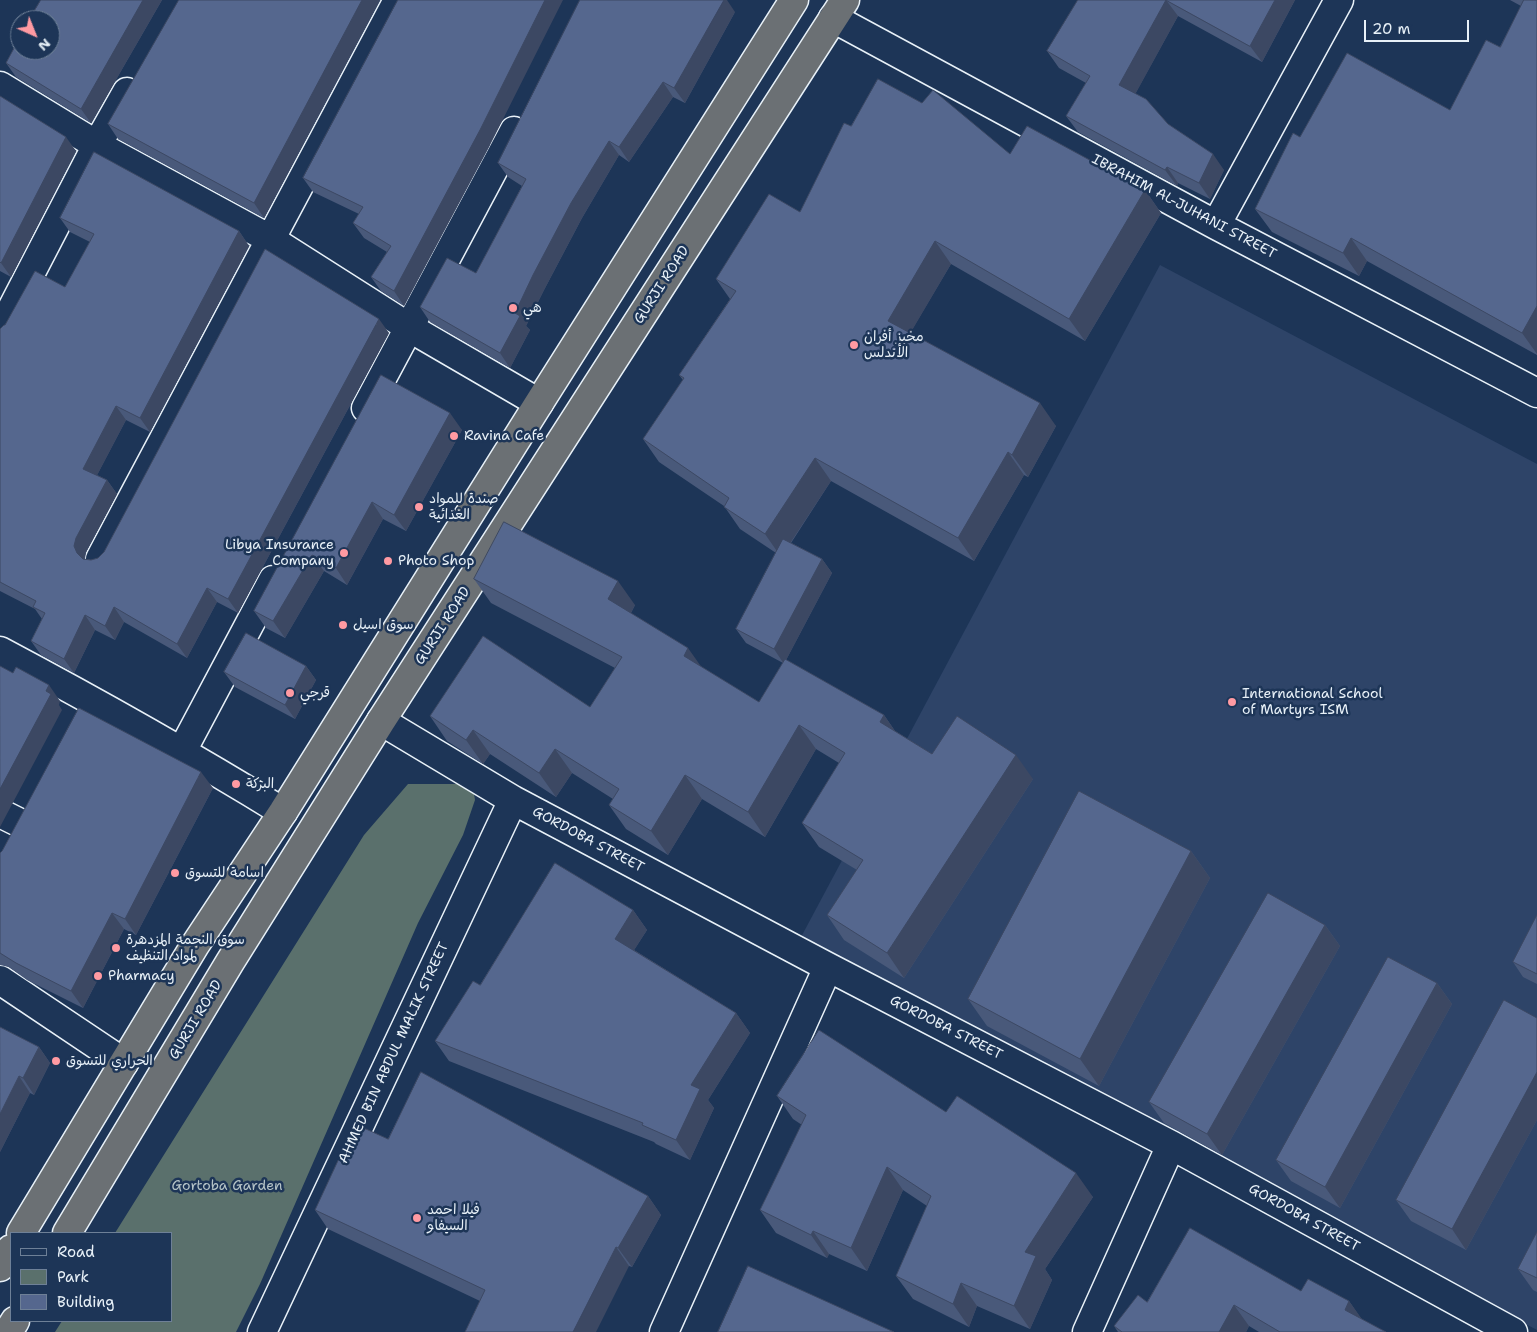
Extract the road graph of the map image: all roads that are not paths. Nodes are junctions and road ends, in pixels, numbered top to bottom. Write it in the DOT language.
graph roads {
  1 [pos="398,0"];
  2 [pos="794,0"];
  3 [pos="1339,0"];
  4 [pos="839,9"];
  5 [pos="141,68"];
  6 [pos="0,86"];
  7 [pos="525,110"];
  8 [pos="97,145"];
  9 [pos="1216,224"];
  10 [pos="270,239"];
  11 [pos="410,328"];
  12 [pos="0,332"];
  13 [pos="1537,393"];
  14 [pos="538,403"];
  15 [pos="353,434"];
  16 [pos="286,557"];
  17 [pos="100,559"];
  18 [pos="0,651"];
  19 [pos="87,697"];
  20 [pos="381,721"];
  21 [pos="74,722"];
  22 [pos="182,751"];
  23 [pos="34,798"];
  24 [pos="513,800"];
  25 [pos="283,812"];
  26 [pos="9,827"];
  27 [pos="828,967"];
  28 [pos="0,980"];
  29 [pos="124,1063"];
  30 [pos="1172,1145"];
  31 [pos="22,1232"];
  32 [pos="68,1232"];
  33 [pos="10,1251"];
  34 [pos="0,1267"];
  35 [pos="1501,1329"];
  36 [pos="262,1332"];
  37 [pos="664,1332"];
  38 [pos="1087,1332"];
  1 -- 10 [label="street"];
  2 -- 14 [label="highway"];
  3 -- 9 [label="street"];
  4 -- 9 [label="street, IBRAHIM AL-JUHANI STREET"];
  4 -- 20 [label="highway, GURJI ROAD"];
  5 -- 8 [label="street"];
  6 -- 8 [label="street"];
  7 -- 11 [label="street"];
  8 -- 10 [label="street"];
  8 -- 12 [label="street"];
  9 -- 13 [label="street, IBRAHIM AL-JUHANI STREET"];
  10 -- 11 [label="street"];
  10 -- 17 [label="street"];
  11 -- 14 [label="street"];
  11 -- 15 [label="street"];
  14 -- 25 [label="highway"];
  16 -- 22 [label="street"];
  18 -- 19 [label="street"];
  19 -- 21 [label="street"];
  19 -- 22 [label="street"];
  20 -- 24 [label="street, GORDOBA STREET"];
  20 -- 32 [label="highway, GURJI ROAD"];
  22 -- 25 [label="street"];
  23 -- 26 [label="street"];
  24 -- 27 [label="street, GORDOBA STREET"];
  24 -- 36 [label="street, AHMED BIN ABDUL MALIK STREET"];
  25 -- 29 [label="highway"];
  27 -- 30 [label="street, GORDOBA STREET"];
  27 -- 37 [label="street"];
  28 -- 29 [label="street"];
  29 -- 31 [label="highway"];
  30 -- 35 [label="street, GORDOBA STREET"];
  30 -- 38 [label="street"];
  33 -- 34 [label="highway"];
}
